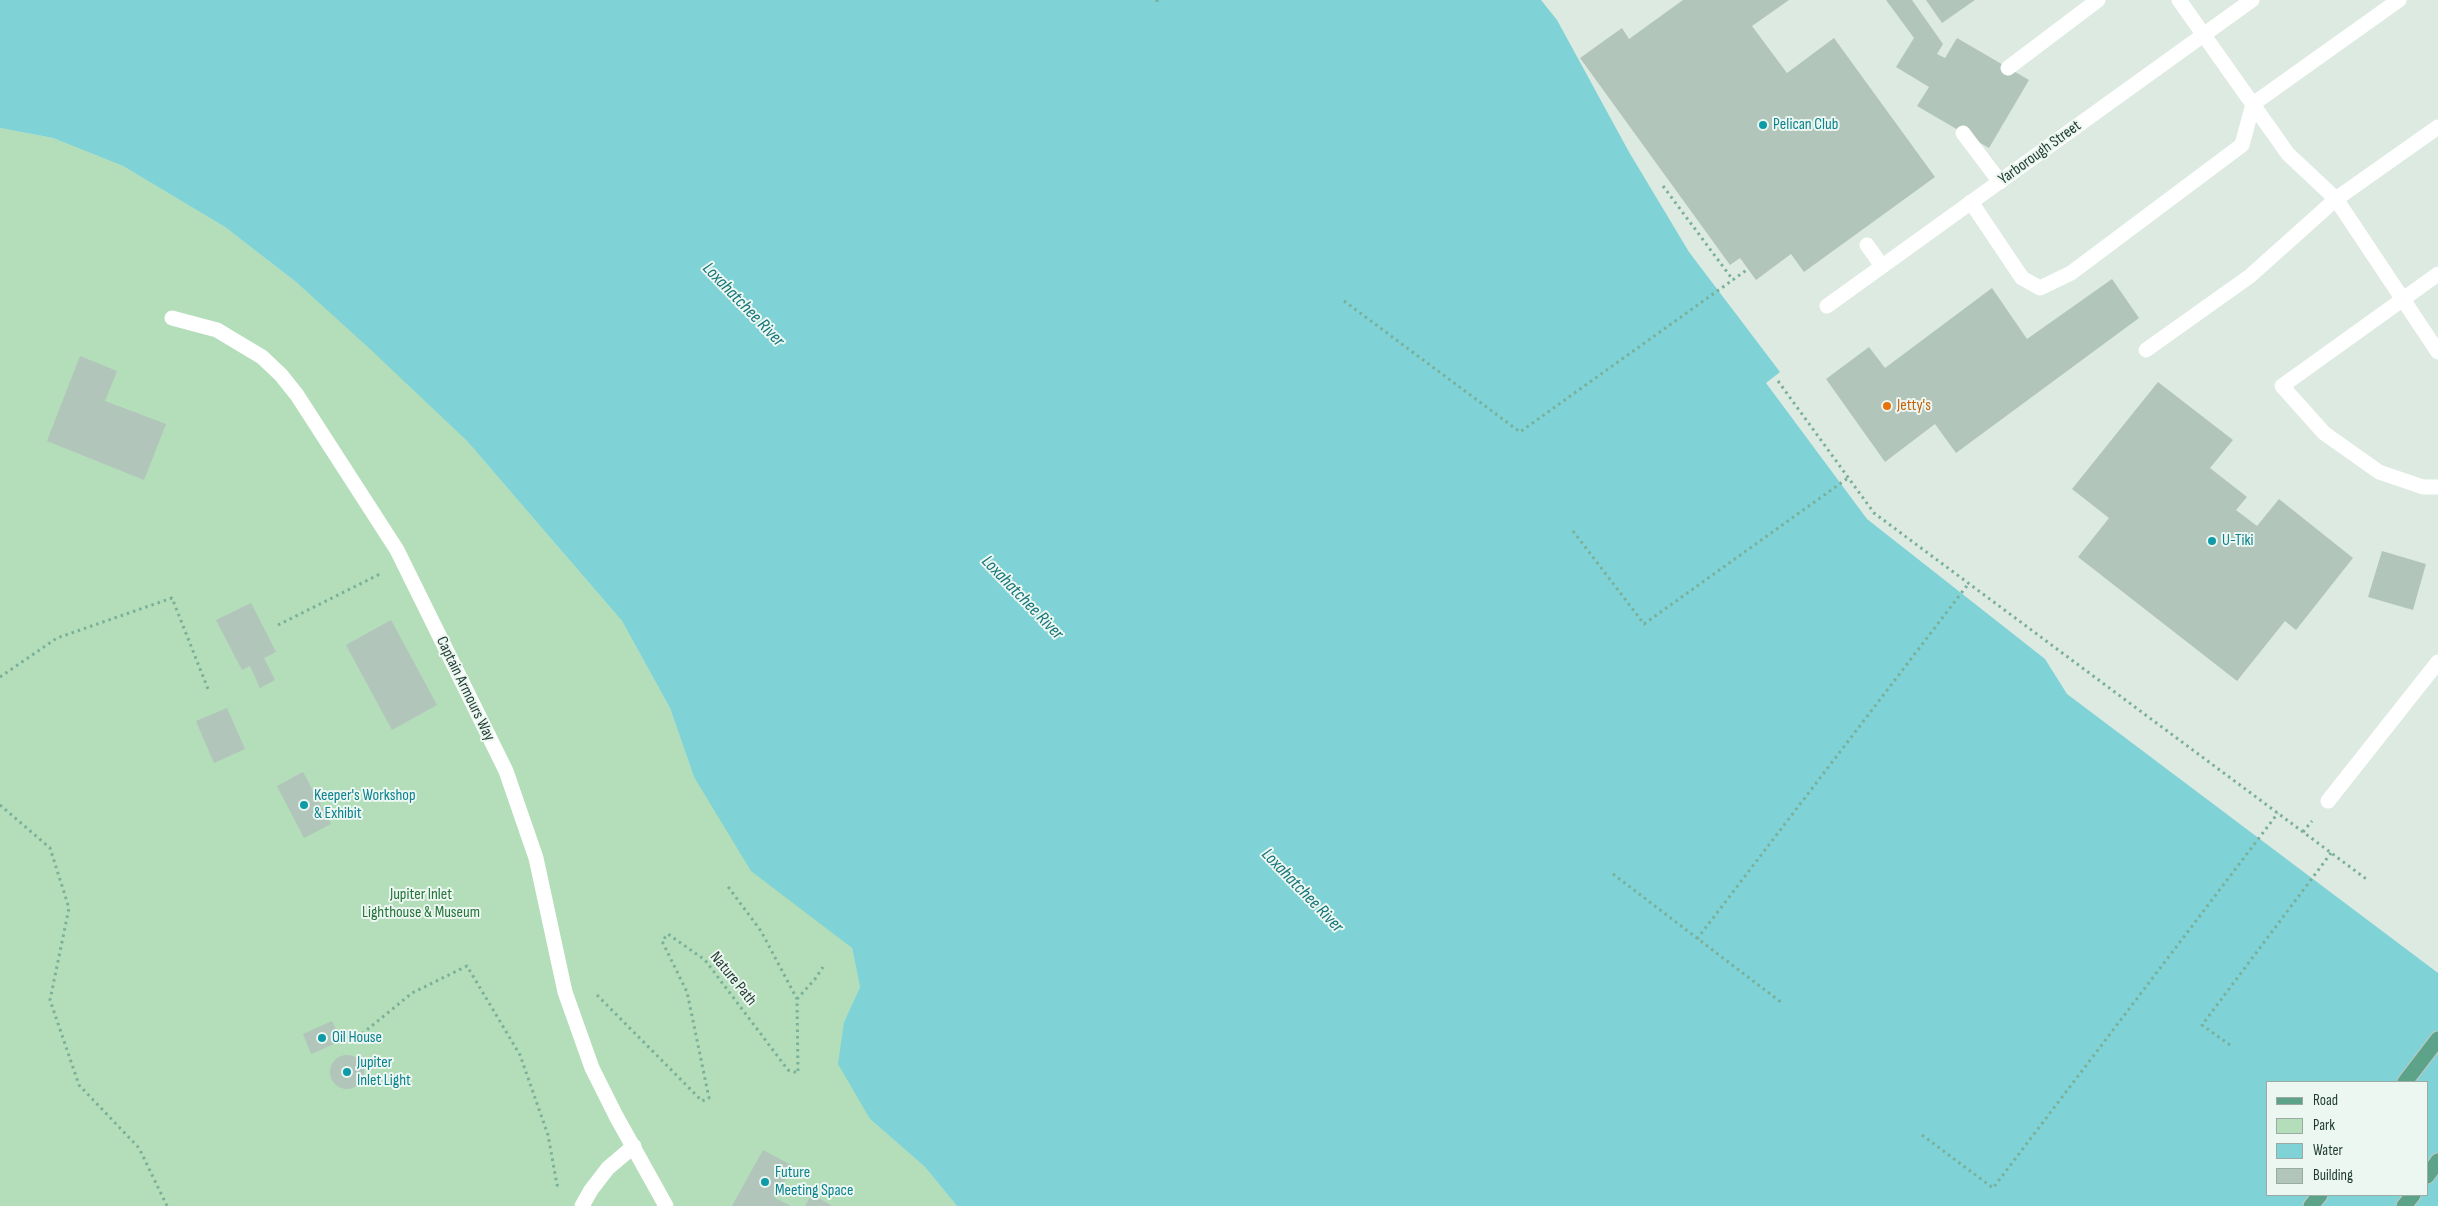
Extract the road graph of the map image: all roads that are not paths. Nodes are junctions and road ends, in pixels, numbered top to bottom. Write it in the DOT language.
graph roads {
  1 [pos="2098,0"];
  2 [pos="2179,0"];
  3 [pos="2252,0"];
  4 [pos="2399,0"];
  5 [pos="2204,35"];
  6 [pos="2008,68"];
  7 [pos="2253,104"];
  8 [pos="2438,127"];
  9 [pos="1963,133"];
  10 [pos="2000,182"];
  11 [pos="2336,199"];
  12 [pos="1971,202"];
  13 [pos="1867,245"];
  14 [pos="1882,266"];
  15 [pos="2438,274"];
  16 [pos="2402,300"];
  17 [pos="1827,306"];
  18 [pos="172,318"];
  19 [pos="2146,350"];
  20 [pos="2438,352"];
  21 [pos="2438,487"];
  22 [pos="2438,662"];
  23 [pos="2328,801"];
  24 [pos="2438,1039"];
  25 [pos="2406,1081"];
  26 [pos="634,1146"];
  27 [pos="2438,1161"];
  28 [pos="2428,1175"];
  29 [pos="2319,1196"];
  30 [pos="2412,1196"];
  31 [pos="585,1202"];
  32 [pos="666,1206"];
  33 [pos="2311,1206"];
  34 [pos="2404,1206"];
  1 -- 6 [label="street"];
  2 -- 5 [label="street"];
  3 -- 5 [label="street, Yarborough Street"];
  4 -- 7 [label="street"];
  5 -- 7 [label="street"];
  5 -- 10 [label="street, Yarborough Street"];
  7 -- 11 [label="street"];
  7 -- 12 [label="street"];
  8 -- 11 [label="street"];
  9 -- 10 [label="street"];
  10 -- 12 [label="street, Yarborough Street"];
  11 -- 16 [label="street"];
  11 -- 19 [label="street"];
  12 -- 14 [label="street, Yarborough Street"];
  13 -- 14 [label="street"];
  14 -- 17 [label="street, Yarborough Street"];
  15 -- 16 [label="street"];
  16 -- 20 [label="street"];
  16 -- 21 [label="street"];
  18 -- 26 [label="street, Captain Armours Way"];
  22 -- 23 [label="street"];
  24 -- 25 [label="main road"];
  26 -- 31 [label="street"];
  26 -- 32 [label="street, Captain Armours Way"];
  27 -- 28 [label="main road"];
  29 -- 33 [label="main road"];
  30 -- 34 [label="main road"];
}
